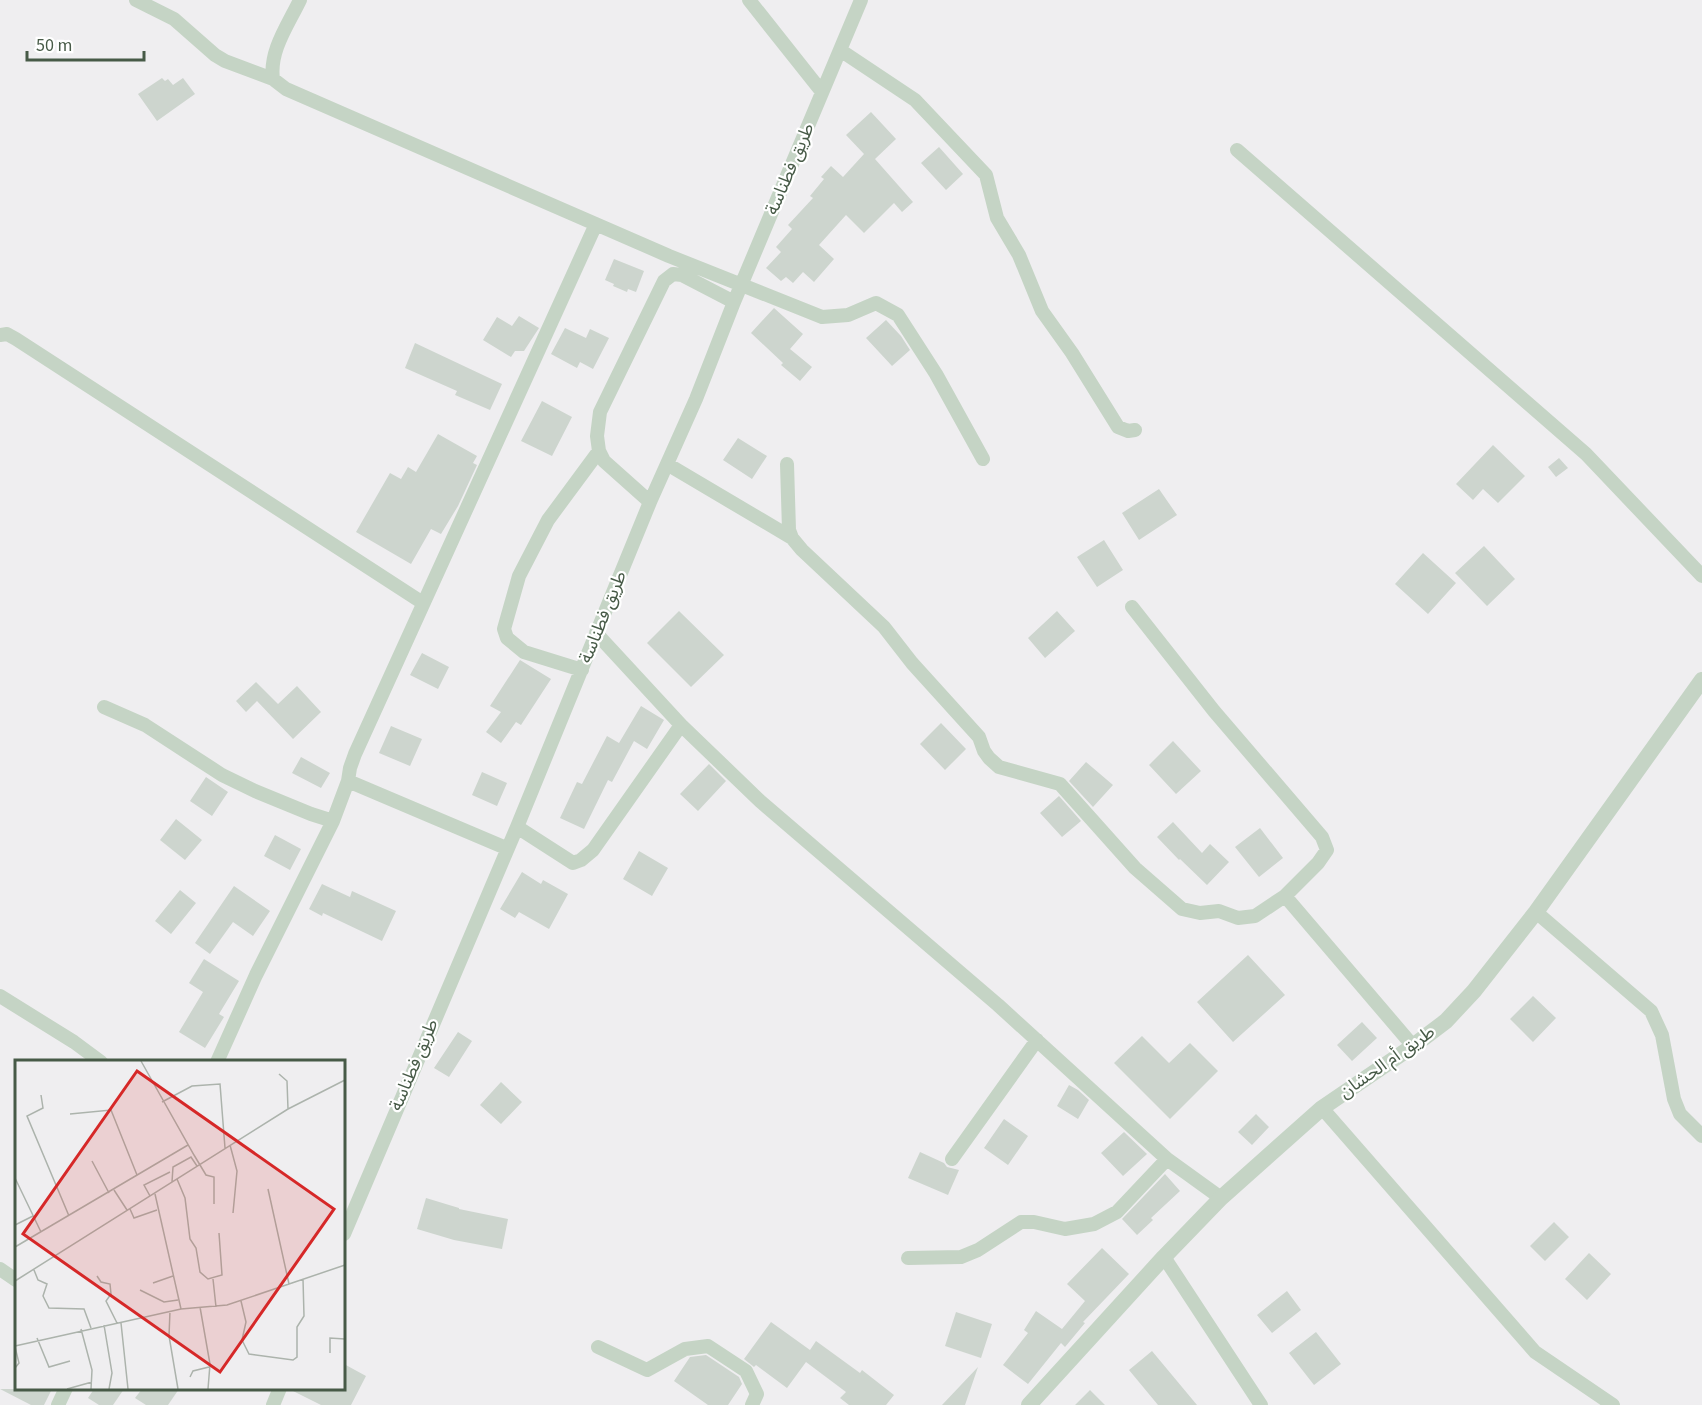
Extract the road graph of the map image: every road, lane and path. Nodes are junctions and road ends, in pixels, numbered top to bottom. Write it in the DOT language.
graph roads {
  1 [pos="136,0"];
  2 [pos="300,0"];
  3 [pos="749,0"];
  4 [pos="861,0"];
  5 [pos="840,50"];
  6 [pos="273,79"];
  7 [pos="822,92"];
  8 [pos="1237,150"];
  9 [pos="596,224"];
  10 [pos="742,285"];
  11 [pos="734,302"];
  12 [pos="0,335"];
  13 [pos="1135,430"];
  14 [pos="599,451"];
  15 [pos="983,459"];
  16 [pos="667,464"];
  17 [pos="787,464"];
  18 [pos="650,501"];
  19 [pos="792,538"];
  20 [pos="1702,576"];
  21 [pos="423,603"];
  22 [pos="1132,607"];
  23 [pos="596,633"];
  24 [pos="582,670"];
  25 [pos="1702,680"];
  26 [pos="104,707"];
  27 [pos="681,725"];
  28 [pos="348,781"];
  29 [pos="333,821"];
  30 [pos="517,827"];
  31 [pos="507,848"];
  32 [pos="1285,896"];
  33 [pos="1536,912"];
  34 [pos="0,996"];
  35 [pos="1037,1040"];
  36 [pos="1413,1046"];
  37 [pos="98,1060"];
  38 [pos="218,1060"];
  39 [pos="1322,1108"];
  40 [pos="1702,1136"];
  41 [pos="952,1159"];
  42 [pos="1167,1159"];
  43 [pos="1221,1198"];
  44 [pos="345,1232"];
  45 [pos="1164,1257"];
  46 [pos="908,1258"];
  47 [pos="0,1269"];
  48 [pos="15,1279"];
  49 [pos="598,1347"];
  50 [pos="66,1390"];
  51 [pos="280,1390"];
  52 [pos="58,1405"];
  53 [pos="273,1405"];
  54 [pos="752,1405"];
  55 [pos="1029,1405"];
  56 [pos="1261,1405"];
  57 [pos="1613,1405"];
  1 -- 6 [label="street"];
  2 -- 6 [label="street"];
  3 -- 7 [label="street"];
  4 -- 5 [label="street, طريق فطناسة"];
  5 -- 7 [label="street, طريق فطناسة"];
  5 -- 13 [label="street"];
  6 -- 9 [label="street"];
  7 -- 10 [label="street, طريق فطناسة"];
  8 -- 20 [label="street"];
  9 -- 10 [label="street"];
  9 -- 21 [label="street"];
  10 -- 11 [label="street, طريق فطناسة"];
  10 -- 15 [label="street"];
  11 -- 14 [label="street"];
  11 -- 16 [label="street, طريق فطناسة"];
  12 -- 21 [label="street"];
  14 -- 18 [label="street"];
  14 -- 24 [label="street"];
  16 -- 18 [label="street, طريق فطناسة"];
  16 -- 19 [label="street"];
  17 -- 19 [label="street"];
  18 -- 23 [label="street, طريق فطناسة"];
  19 -- 32 [label="street"];
  21 -- 28 [label="street"];
  22 -- 32 [label="street"];
  23 -- 24 [label="street, طريق فطناسة"];
  23 -- 27 [label="street"];
  24 -- 30 [label="street, طريق فطناسة"];
  25 -- 33 [label="street, طريق أم الحشان"];
  26 -- 29 [label="street"];
  27 -- 30 [label="street"];
  27 -- 35 [label="street"];
  28 -- 29 [label="street"];
  28 -- 31 [label="street"];
  29 -- 38 [label="street"];
  30 -- 31 [label="street, طريق فطناسة"];
  31 -- 44 [label="street, طريق فطناسة"];
  32 -- 36 [label="street"];
  33 -- 36 [label="street, طريق أم الحشان"];
  33 -- 40 [label="street"];
  34 -- 37 [label="street"];
  35 -- 41 [label="street"];
  35 -- 42 [label="street"];
  36 -- 39 [label="street, طريق أم الحشان"];
  39 -- 43 [label="street, طريق أم الحشان"];
  39 -- 57 [label="street"];
  42 -- 43 [label="street"];
  42 -- 46 [label="street"];
  43 -- 45 [label="street, طريق أم الحشان"];
  45 -- 55 [label="street, طريق أم الحشان"];
  45 -- 56 [label="street"];
  47 -- 48 [label="street"];
  49 -- 54 [label="street"];
  50 -- 52 [label="street"];
  51 -- 53 [label="street"];
}
